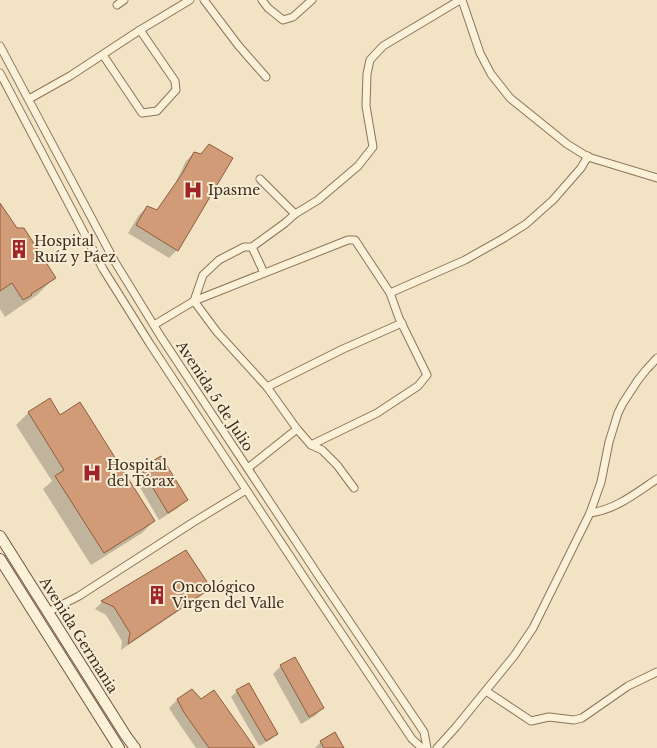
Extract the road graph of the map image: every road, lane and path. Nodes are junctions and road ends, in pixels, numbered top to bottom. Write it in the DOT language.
graph roads {
  1 [pos="124,0"];
  2 [pos="190,0"];
  3 [pos="204,0"];
  4 [pos="262,0"];
  5 [pos="312,0"];
  6 [pos="461,0"];
  7 [pos="117,5"];
  8 [pos="140,30"];
  9 [pos="0,46"];
  10 [pos="103,55"];
  11 [pos="0,73"];
  12 [pos="266,77"];
  13 [pos="29,99"];
  14 [pos="588,156"];
  15 [pos="657,178"];
  16 [pos="260,179"];
  17 [pos="295,214"];
  18 [pos="252,247"];
  19 [pos="264,273"];
  20 [pos="390,292"];
  21 [pos="194,301"];
  22 [pos="402,323"];
  23 [pos="154,325"];
  24 [pos="657,358"];
  25 [pos="267,387"];
  26 [pos="297,429"];
  27 [pos="311,445"];
  28 [pos="248,468"];
  29 [pos="657,479"];
  30 [pos="354,488"];
  31 [pos="246,490"];
  32 [pos="590,513"];
  33 [pos="0,536"];
  34 [pos="0,559"];
  35 [pos="48,612"];
  36 [pos="657,672"];
  37 [pos="486,691"];
  38 [pos="119,748"];
  39 [pos="135,748"];
  40 [pos="422,748"];
  41 [pos="428,748"];
  42 [pos="436,748"];
  1 -- 7 [label="street"];
  2 -- 8 [label="street"];
  3 -- 12 [label="street"];
  4 -- 5 [label="street"];
  6 -- 14 [label="street"];
  6 -- 17 [label="street"];
  8 -- 10 [label="street"];
  8 -- 10 [label="street"];
  9 -- 13 [label="street, Avenida 5 de Julio"];
  10 -- 13 [label="street"];
  11 -- 31 [label="street, Avenida 5 de Julio"];
  13 -- 23 [label="street, Avenida 5 de Julio"];
  14 -- 15 [label="street"];
  14 -- 20 [label="street"];
  16 -- 17 [label="street"];
  17 -- 18 [label="street"];
  18 -- 19 [label="street"];
  18 -- 21 [label="street"];
  19 -- 20 [label="street"];
  19 -- 21 [label="street"];
  20 -- 22 [label="street"];
  21 -- 23 [label="street"];
  21 -- 25 [label="street"];
  22 -- 25 [label="street"];
  22 -- 27 [label="street"];
  23 -- 28 [label="street, Avenida 5 de Julio"];
  24 -- 32 [label="street"];
  25 -- 26 [label="street"];
  26 -- 27 [label="street"];
  26 -- 28 [label="street"];
  27 -- 30 [label="street"];
  28 -- 41 [label="street, Avenida 5 de Julio"];
  29 -- 32 [label="street"];
  31 -- 35 [label="street"];
  31 -- 40 [label="street, Avenida 5 de Julio"];
  32 -- 37 [label="street"];
  33 -- 35 [label="street, Avenida Germania"];
  34 -- 38 [label="street, Avenida Germania"];
  35 -- 39 [label="street, Avenida Germania"];
  36 -- 37 [label="street"];
  37 -- 42 [label="street"];
}
